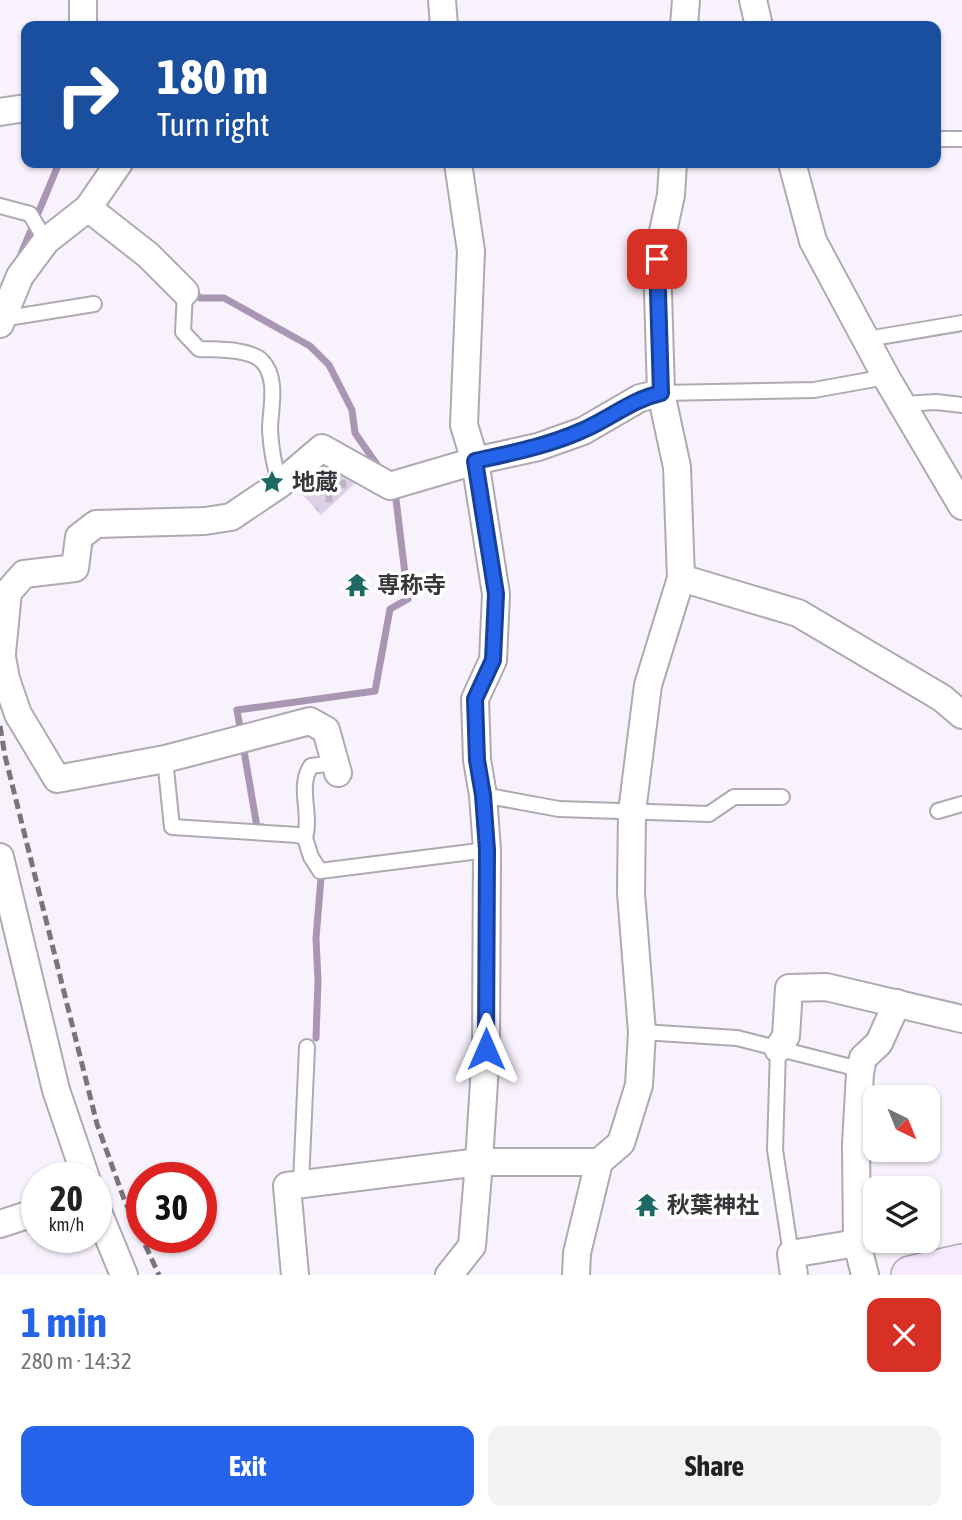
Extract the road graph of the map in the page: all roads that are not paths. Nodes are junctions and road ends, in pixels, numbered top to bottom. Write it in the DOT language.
graph roads {
  1 [pos="83,0"];
  2 [pos="442,0"];
  3 [pos="686,0"];
  4 [pos="753,0"];
  5 [pos="83,21"];
  6 [pos="444,21"];
  7 [pos="684,21"];
  8 [pos="758,21"];
  9 [pos="21,109"];
  10 [pos="0,112"];
  11 [pos="941,139"];
  12 [pos="962,139"];
  13 [pos="116,168"];
  14 [pos="459,168"];
  15 [pos="673,168"];
  16 [pos="793,168"];
  17 [pos="0,206"];
  18 [pos="88,208"];
  19 [pos="44,239"];
  20 [pos="185,292"];
  21 [pos="94,304"];
  22 [pos="1,321"];
  23 [pos="962,324"];
  24 [pos="867,339"];
  25 [pos="886,377"];
  26 [pos="661,393"];
  27 [pos="903,404"];
  28 [pos="962,405"];
  29 [pos="475,461"];
  30 [pos="280,484"];
  31 [pos="962,506"];
  32 [pos="681,579"];
  33 [pos="1,649"];
  34 [pos="962,715"];
  35 [pos="165,759"];
  36 [pos="336,768"];
  37 [pos="483,795"];
  38 [pos="782,797"];
  39 [pos="962,804"];
  40 [pos="938,810"];
  41 [pos="632,812"];
  42 [pos="305,838"];
  43 [pos="487,850"];
  44 [pos="0,857"];
  45 [pos="897,1003"];
  46 [pos="962,1018"];
  47 [pos="642,1032"];
  48 [pos="307,1047"];
  49 [pos="778,1049"];
  50 [pos="860,1073"];
  51 [pos="599,1161"];
  52 [pos="81,1162"];
  53 [pos="479,1163"];
  54 [pos="301,1183"];
  55 [pos="21,1217"];
  56 [pos="0,1224"];
  57 [pos="857,1242"];
  58 [pos="112,1246"];
  59 [pos="962,1263"];
  60 [pos="793,1264"];
  61 [pos="124,1275"];
  62 [pos="295,1275"];
  63 [pos="449,1275"];
  64 [pos="576,1275"];
  65 [pos="865,1275"];
  66 [pos="910,1275"];
  1 -- 5 [label="street"];
  2 -- 6 [label="street"];
  3 -- 7 [label="street"];
  4 -- 8 [label="street"];
  9 -- 10 [label="street"];
  11 -- 12 [label="lane"];
  13 -- 18 [label="street"];
  14 -- 29 [label="street"];
  15 -- 26 [label="street"];
  16 -- 24 [label="street"];
  17 -- 19 [label="lane"];
  18 -- 19 [label="street"];
  18 -- 20 [label="street"];
  19 -- 22 [label="street"];
  20 -- 30 [label="lane"];
  21 -- 22 [label="lane"];
  23 -- 24 [label="lane"];
  24 -- 25 [label="street"];
  25 -- 26 [label="lane"];
  25 -- 27 [label="street"];
  26 -- 29 [label="street"];
  26 -- 32 [label="street"];
  27 -- 28 [label="lane"];
  27 -- 31 [label="street"];
  29 -- 30 [label="street"];
  29 -- 37 [label="street"];
  30 -- 33 [label="street"];
  32 -- 34 [label="street"];
  32 -- 41 [label="street"];
  33 -- 35 [label="street"];
  35 -- 36 [label="street"];
  35 -- 42 [label="lane"];
  36 -- 42 [label="lane"];
  37 -- 41 [label="lane"];
  37 -- 43 [label="street"];
  38 -- 41 [label="lane"];
  39 -- 40 [label="lane"];
  41 -- 47 [label="street"];
  42 -- 43 [label="lane"];
  43 -- 53 [label="street"];
  44 -- 52 [label="street"];
  45 -- 46 [label="street"];
  45 -- 49 [label="street"];
  45 -- 50 [label="street"];
  47 -- 49 [label="lane"];
  47 -- 51 [label="street"];
  48 -- 54 [label="lane"];
  49 -- 50 [label="lane"];
  49 -- 60 [label="lane"];
  50 -- 57 [label="street"];
  51 -- 53 [label="street"];
  51 -- 64 [label="street"];
  53 -- 54 [label="street"];
  53 -- 63 [label="street"];
  54 -- 62 [label="street"];
  55 -- 56 [label="street"];
  57 -- 60 [label="street"];
  57 -- 65 [label="street"];
  58 -- 61 [label="street"];
  59 -- 66 [label="main road"];
}
